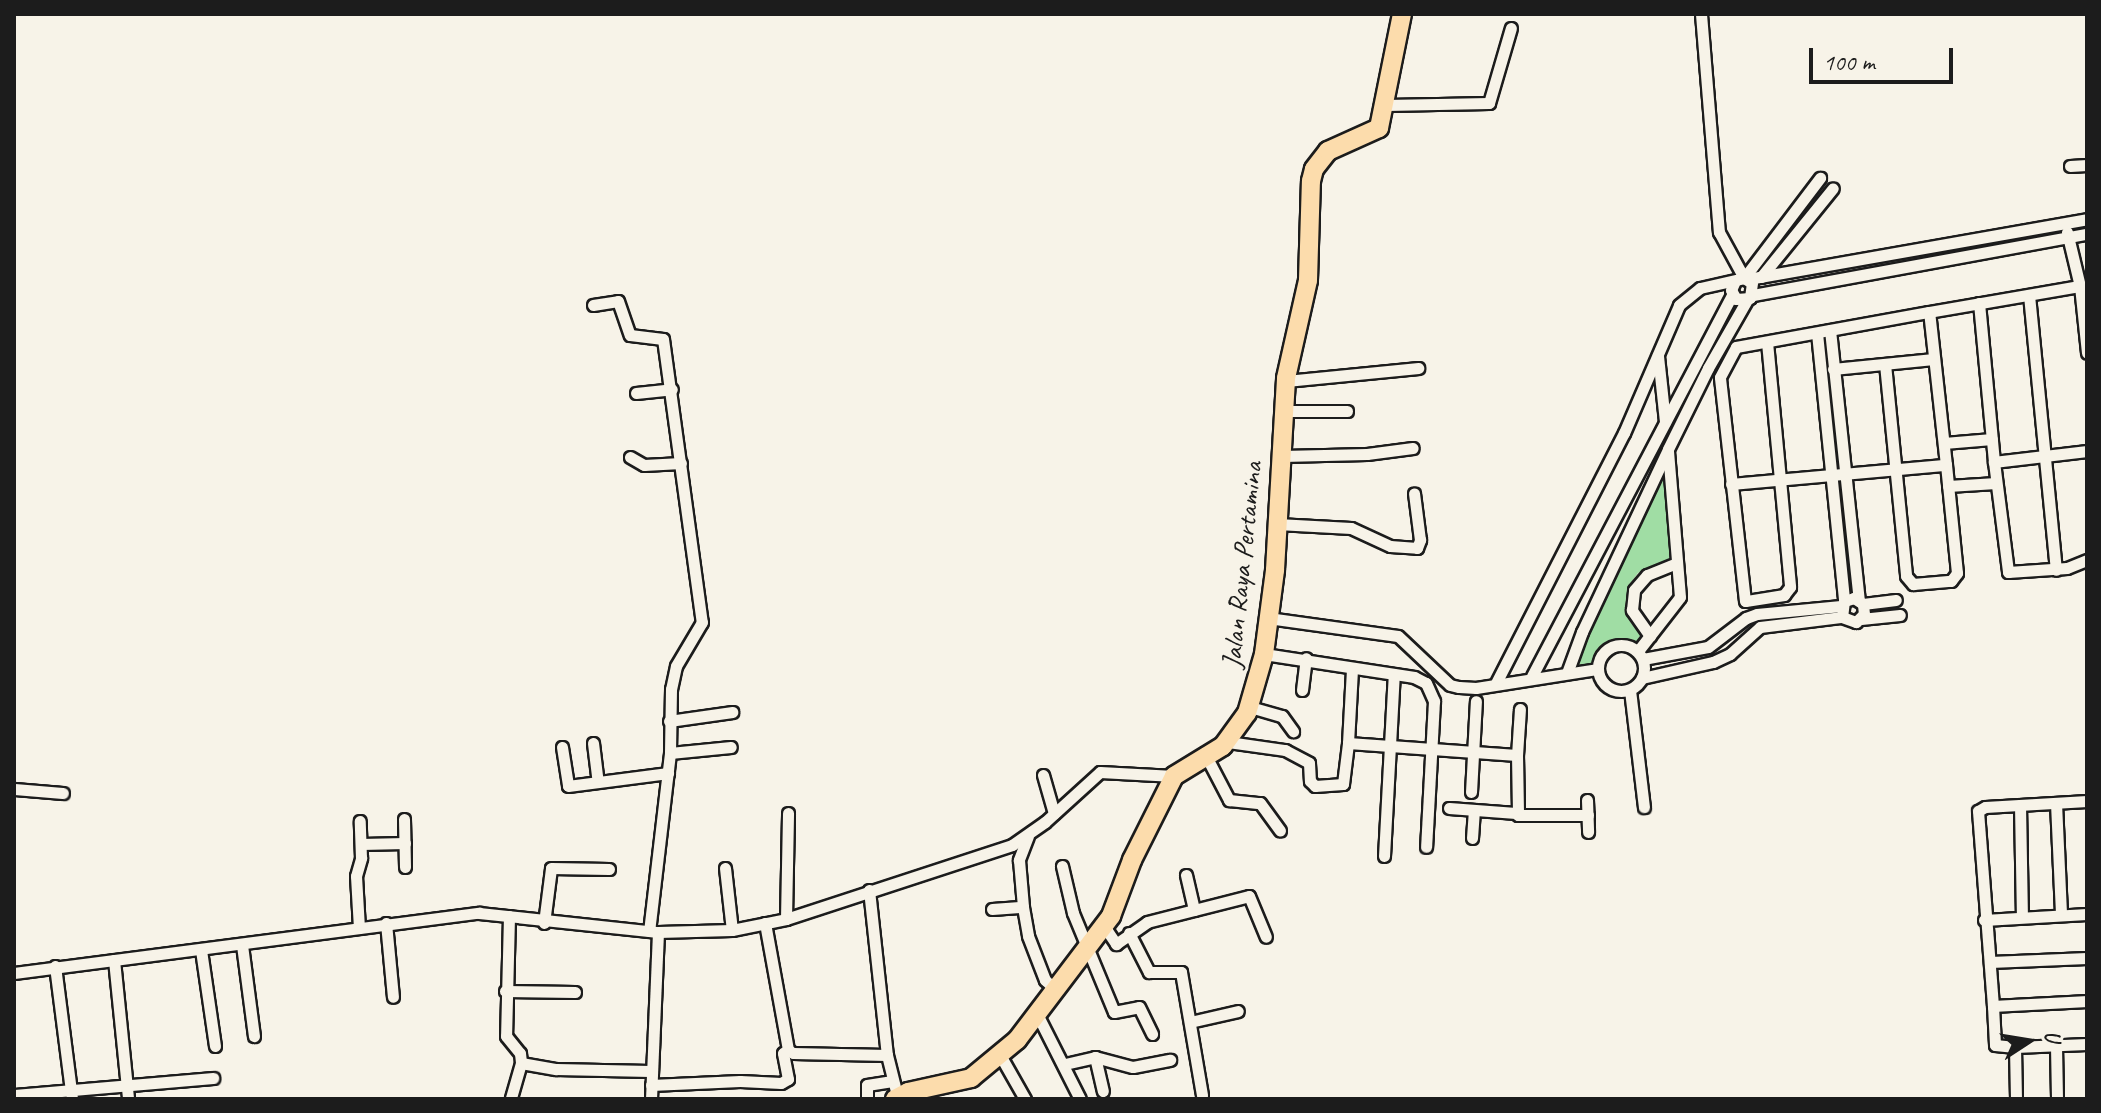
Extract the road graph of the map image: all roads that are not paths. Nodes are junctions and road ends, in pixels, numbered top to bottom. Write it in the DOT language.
graph roads {
  1 [pos="1402,14"];
  2 [pos="1701,14"];
  3 [pos="1511,28"];
  4 [pos="1386,105"];
  5 [pos="2087,165"];
  6 [pos="2070,166"];
  7 [pos="1820,178"];
  8 [pos="1833,188"];
  9 [pos="2087,219"];
  10 [pos="2066,223"];
  11 [pos="2087,234"];
  12 [pos="2068,236"];
  13 [pos="1778,255"];
  14 [pos="1792,271"];
  15 [pos="1761,277"];
  16 [pos="1742,280"];
  17 [pos="2080,286"];
  18 [pos="1732,295"];
  19 [pos="2029,295"];
  20 [pos="1750,297"];
  21 [pos="1979,303"];
  22 [pos="593,305"];
  23 [pos="1929,312"];
  24 [pos="1830,330"];
  25 [pos="1817,333"];
  26 [pos="1767,342"];
  27 [pos="1658,353"];
  28 [pos="2087,353"];
  29 [pos="1934,359"];
  30 [pos="1885,364"];
  31 [pos="1418,368"];
  32 [pos="1833,369"];
  33 [pos="1286,381"];
  34 [pos="672,389"];
  35 [pos="636,393"];
  36 [pos="1285,411"];
  37 [pos="1347,411"];
  38 [pos="1665,424"];
  39 [pos="1992,439"];
  40 [pos="1944,443"];
  41 [pos="1413,448"];
  42 [pos="1668,449"];
  43 [pos="2087,451"];
  44 [pos="1282,456"];
  45 [pos="2045,456"];
  46 [pos="630,457"];
  47 [pos="1994,462"];
  48 [pos="681,463"];
  49 [pos="1946,465"];
  50 [pos="1896,470"];
  51 [pos="1838,474"];
  52 [pos="1782,480"];
  53 [pos="1996,483"];
  54 [pos="1731,484"];
  55 [pos="1948,486"];
  56 [pos="1414,493"];
  57 [pos="1277,524"];
  58 [pos="2087,560"];
  59 [pos="1677,563"];
  60 [pos="2056,570"];
  61 [pos="1896,600"];
  62 [pos="1861,602"];
  63 [pos="1842,608"];
  64 [pos="1900,615"];
  65 [pos="1268,618"];
  66 [pos="1564,619"];
  67 [pos="1861,619"];
  68 [pos="1582,632"];
  69 [pos="1650,636"];
  70 [pos="1264,654"];
  71 [pos="1640,655"];
  72 [pos="1306,658"];
  73 [pos="1597,669"];
  74 [pos="1352,670"];
  75 [pos="1567,673"];
  76 [pos="1394,674"];
  77 [pos="1532,676"];
  78 [pos="1642,678"];
  79 [pos="1496,683"];
  80 [pos="1302,690"];
  81 [pos="1630,690"];
  82 [pos="1476,701"];
  83 [pos="1250,707"];
  84 [pos="1520,709"];
  85 [pos="732,712"];
  86 [pos="669,721"];
  87 [pos="1293,731"];
  88 [pos="1228,742"];
  89 [pos="593,743"];
  90 [pos="1348,743"];
  91 [pos="1389,745"];
  92 [pos="562,747"];
  93 [pos="731,747"];
  94 [pos="1432,748"];
  95 [pos="1473,752"];
  96 [pos="670,753"];
  97 [pos="1517,755"];
  98 [pos="1206,756"];
  99 [pos="668,773"];
  100 [pos="1043,775"];
  101 [pos="1174,776"];
  102 [pos="598,782"];
  103 [pos="14,789"];
  104 [pos="1471,792"];
  105 [pos="63,793"];
  106 [pos="1587,800"];
  107 [pos="2087,801"];
  108 [pos="2056,803"];
  109 [pos="2020,805"];
  110 [pos="1644,807"];
  111 [pos="1449,808"];
  112 [pos="1474,810"];
  113 [pos="788,813"];
  114 [pos="1054,813"];
  115 [pos="1516,813"];
  116 [pos="1588,815"];
  117 [pos="404,819"];
  118 [pos="360,821"];
  119 [pos="1280,831"];
  120 [pos="1588,832"];
  121 [pos="1028,836"];
  122 [pos="1472,838"];
  123 [pos="405,843"];
  124 [pos="361,844"];
  125 [pos="1426,847"];
  126 [pos="1384,856"];
  127 [pos="1062,866"];
  128 [pos="405,867"];
  129 [pos="725,868"];
  130 [pos="609,869"];
  131 [pos="1186,875"];
  132 [pos="869,890"];
  133 [pos="1023,907"];
  134 [pos="992,909"];
  135 [pos="1194,910"];
  136 [pos="2061,914"];
  137 [pos="2087,914"];
  138 [pos="509,916"];
  139 [pos="2022,916"];
  140 [pos="786,919"];
  141 [pos="1984,920"];
  142 [pos="386,923"];
  143 [pos="544,923"];
  144 [pos="765,923"];
  145 [pos="1104,926"];
  146 [pos="359,928"];
  147 [pos="732,930"];
  148 [pos="654,932"];
  149 [pos="1129,933"];
  150 [pos="1266,937"];
  151 [pos="242,945"];
  152 [pos="201,950"];
  153 [pos="1088,950"];
  154 [pos="2087,958"];
  155 [pos="114,960"];
  156 [pos="1990,962"];
  157 [pos="55,966"];
  158 [pos="14,973"];
  159 [pos="1055,989"];
  160 [pos="505,991"];
  161 [pos="575,992"];
  162 [pos="393,997"];
  163 [pos="2087,1001"];
  164 [pos="1993,1006"];
  165 [pos="1238,1011"];
  166 [pos="1037,1014"];
  167 [pos="1190,1022"];
  168 [pos="1152,1034"];
  169 [pos="254,1036"];
  170 [pos="2087,1044"];
  171 [pos="215,1046"];
  172 [pos="2056,1046"];
  173 [pos="2015,1047"];
  174 [pos="788,1050"];
  175 [pos="887,1055"];
  176 [pos="1000,1055"];
  177 [pos="1095,1057"];
  178 [pos="1170,1060"];
  179 [pos="521,1063"];
  180 [pos="1065,1064"];
  181 [pos="650,1071"];
  182 [pos="213,1078"];
  183 [pos="651,1085"];
  184 [pos="1103,1091"];
  185 [pos="127,1093"];
  186 [pos="895,1094"];
  187 [pos="14,1095"];
  188 [pos="71,1095"];
  189 [pos="1202,1095"];
  190 [pos="511,1099"];
  191 [pos="651,1099"];
  192 [pos="867,1099"];
  193 [pos="1025,1099"];
  194 [pos="1080,1099"];
  195 [pos="2016,1099"];
  196 [pos="2057,1099"];
  1 -- 4 [label="main road, Jalan Raya Pertamina"];
  2 -- 16 [label="street"];
  3 -- 4 [label="street"];
  4 -- 33 [label="main road, Jalan Raya Pertamina"];
  5 -- 6 [label="street"];
  7 -- 16 [label="street"];
  8 -- 13 [label="street"];
  9 -- 10 [label="street"];
  10 -- 12 [label="street"];
  10 -- 14 [label="street"];
  11 -- 12 [label="street"];
  12 -- 17 [label="street"];
  12 -- 20 [label="street"];
  13 -- 14 [label="street"];
  13 -- 15 [label="street"];
  14 -- 15 [label="street"];
  15 -- 16 [label="street"];
  16 -- 18 [label="street"];
  16 -- 20 [label="street"];
  16 -- 27 [label="street"];
  17 -- 19 [label="street"];
  17 -- 28 [label="street"];
  18 -- 20 [label="street"];
  18 -- 38 [label="street"];
  19 -- 21 [label="street"];
  19 -- 45 [label="street"];
  20 -- 42 [label="street"];
  21 -- 23 [label="street"];
  21 -- 39 [label="street"];
  22 -- 34 [label="street"];
  23 -- 24 [label="street"];
  23 -- 29 [label="street"];
  24 -- 25 [label="street"];
  24 -- 32 [label="street"];
  25 -- 26 [label="street"];
  25 -- 51 [label="street"];
  26 -- 52 [label="street"];
  26 -- 54 [label="street"];
  27 -- 38 [label="street"];
  27 -- 79 [label="street"];
  29 -- 30 [label="street"];
  29 -- 40 [label="street"];
  30 -- 32 [label="street"];
  30 -- 50 [label="street"];
  31 -- 33 [label="street"];
  32 -- 51 [label="street"];
  33 -- 36 [label="main road, Jalan Raya Pertamina"];
  34 -- 35 [label="street"];
  34 -- 48 [label="street"];
  36 -- 37 [label="street"];
  36 -- 44 [label="main road, Jalan Raya Pertamina"];
  38 -- 42 [label="street"];
  38 -- 66 [label="street"];
  39 -- 40 [label="street"];
  39 -- 47 [label="street"];
  40 -- 49 [label="street"];
  41 -- 44 [label="street"];
  42 -- 59 [label="street"];
  42 -- 68 [label="street"];
  43 -- 45 [label="street"];
  44 -- 57 [label="main road, Jalan Raya Pertamina"];
  45 -- 47 [label="street"];
  45 -- 60 [label="street"];
  46 -- 48 [label="street"];
  47 -- 53 [label="street"];
  48 -- 86 [label="street"];
  49 -- 50 [label="street"];
  49 -- 55 [label="street"];
  50 -- 51 [label="street"];
  50 -- 55 [label="street"];
  51 -- 52 [label="street"];
  51 -- 62 [label="street"];
  51 -- 63 [label="street"];
  52 -- 54 [label="street"];
  52 -- 54 [label="street"];
  53 -- 55 [label="street"];
  53 -- 60 [label="street"];
  56 -- 57 [label="street"];
  57 -- 65 [label="main road, Jalan Raya Pertamina"];
  58 -- 60 [label="street"];
  59 -- 69 [label="street"];
  59 -- 69 [label="street"];
  61 -- 62 [label="street"];
  62 -- 63 [label="street"];
  62 -- 67 [label="street"];
  63 -- 67 [label="street"];
  63 -- 71 [label="street"];
  63 -- 78 [label="street"];
  64 -- 67 [label="street"];
  65 -- 70 [label="main road, Jalan Raya Pertamina"];
  65 -- 79 [label="street"];
  66 -- 68 [label="street"];
  66 -- 77 [label="street"];
  68 -- 75 [label="street"];
  69 -- 71 [label="street"];
  70 -- 72 [label="street"];
  70 -- 83 [label="main road, Jalan Raya Pertamina"];
  71 -- 73 [label="street"];
  71 -- 78 [label="street"];
  72 -- 74 [label="street"];
  72 -- 80 [label="street"];
  73 -- 75 [label="street"];
  73 -- 81 [label="street"];
  74 -- 76 [label="street"];
  74 -- 90 [label="street"];
  75 -- 77 [label="street"];
  76 -- 91 [label="street"];
  76 -- 94 [label="street"];
  77 -- 79 [label="street"];
  78 -- 81 [label="street"];
  81 -- 110 [label="street"];
  82 -- 95 [label="street"];
  83 -- 87 [label="street"];
  83 -- 88 [label="main road, Jalan Raya Pertamina"];
  84 -- 97 [label="street"];
  85 -- 86 [label="street"];
  86 -- 96 [label="street"];
  88 -- 90 [label="street"];
  88 -- 98 [label="main road, Jalan Raya Pertamina"];
  89 -- 102 [label="street"];
  90 -- 91 [label="street"];
  91 -- 94 [label="street"];
  91 -- 126 [label="street"];
  92 -- 102 [label="street"];
  93 -- 96 [label="street"];
  94 -- 95 [label="street"];
  94 -- 125 [label="street"];
  95 -- 97 [label="street"];
  95 -- 104 [label="street"];
  96 -- 99 [label="street"];
  97 -- 115 [label="street"];
  98 -- 101 [label="main road, Jalan Raya Pertamina"];
  98 -- 119 [label="street"];
  99 -- 102 [label="street"];
  99 -- 148 [label="street"];
  100 -- 114 [label="street"];
  101 -- 114 [label="street"];
  101 -- 145 [label="main road"];
  103 -- 105 [label="street"];
  106 -- 116 [label="street"];
  107 -- 108 [label="street"];
  108 -- 109 [label="street"];
  108 -- 136 [label="street"];
  109 -- 139 [label="street"];
  109 -- 141 [label="street"];
  111 -- 112 [label="street"];
  112 -- 115 [label="street"];
  112 -- 122 [label="street"];
  113 -- 140 [label="street"];
  114 -- 121 [label="street"];
  115 -- 116 [label="street"];
  116 -- 120 [label="street"];
  117 -- 123 [label="street"];
  118 -- 124 [label="street"];
  121 -- 132 [label="street"];
  121 -- 133 [label="street"];
  123 -- 124 [label="street"];
  123 -- 128 [label="street"];
  124 -- 146 [label="street"];
  127 -- 153 [label="street"];
  129 -- 147 [label="street"];
  130 -- 143 [label="street"];
  131 -- 135 [label="street"];
  132 -- 140 [label="street"];
  132 -- 175 [label="street"];
  133 -- 134 [label="street"];
  133 -- 159 [label="street"];
  135 -- 149 [label="street"];
  135 -- 150 [label="street"];
  136 -- 137 [label="street"];
  136 -- 139 [label="street"];
  138 -- 142 [label="street"];
  138 -- 143 [label="street"];
  138 -- 160 [label="street"];
  139 -- 141 [label="street"];
  140 -- 144 [label="street"];
  141 -- 156 [label="street"];
  142 -- 146 [label="street"];
  142 -- 162 [label="street"];
  143 -- 148 [label="street"];
  144 -- 147 [label="street"];
  144 -- 174 [label="street"];
  145 -- 149 [label="street"];
  145 -- 153 [label="main road"];
  146 -- 151 [label="street"];
  147 -- 148 [label="street"];
  148 -- 181 [label="street"];
  149 -- 167 [label="street"];
  151 -- 152 [label="street"];
  151 -- 169 [label="street"];
  152 -- 155 [label="street"];
  152 -- 171 [label="street"];
  153 -- 159 [label="main road"];
  153 -- 168 [label="street"];
  154 -- 156 [label="street"];
  155 -- 157 [label="street"];
  155 -- 185 [label="street"];
  156 -- 164 [label="street"];
  157 -- 158 [label="street"];
  157 -- 188 [label="street"];
  159 -- 166 [label="main road"];
  160 -- 161 [label="street"];
  160 -- 179 [label="street"];
  163 -- 164 [label="street"];
  164 -- 173 [label="street"];
  165 -- 167 [label="street"];
  166 -- 176 [label="main road"];
  166 -- 180 [label="street"];
  167 -- 189 [label="street"];
  170 -- 172 [label="street"];
  172 -- 173 [label="street"];
  172 -- 196 [label="street"];
  173 -- 195 [label="street"];
  174 -- 175 [label="street"];
  174 -- 183 [label="street"];
  175 -- 186 [label="street"];
  176 -- 186 [label="main road"];
  176 -- 193 [label="street"];
  177 -- 178 [label="street"];
  177 -- 180 [label="street"];
  177 -- 184 [label="street"];
  179 -- 181 [label="street"];
  179 -- 190 [label="street"];
  180 -- 194 [label="street"];
  181 -- 183 [label="street"];
  182 -- 185 [label="street"];
  183 -- 191 [label="street"];
  185 -- 188 [label="street"];
  186 -- 192 [label="street"];
  187 -- 188 [label="street"];
}
